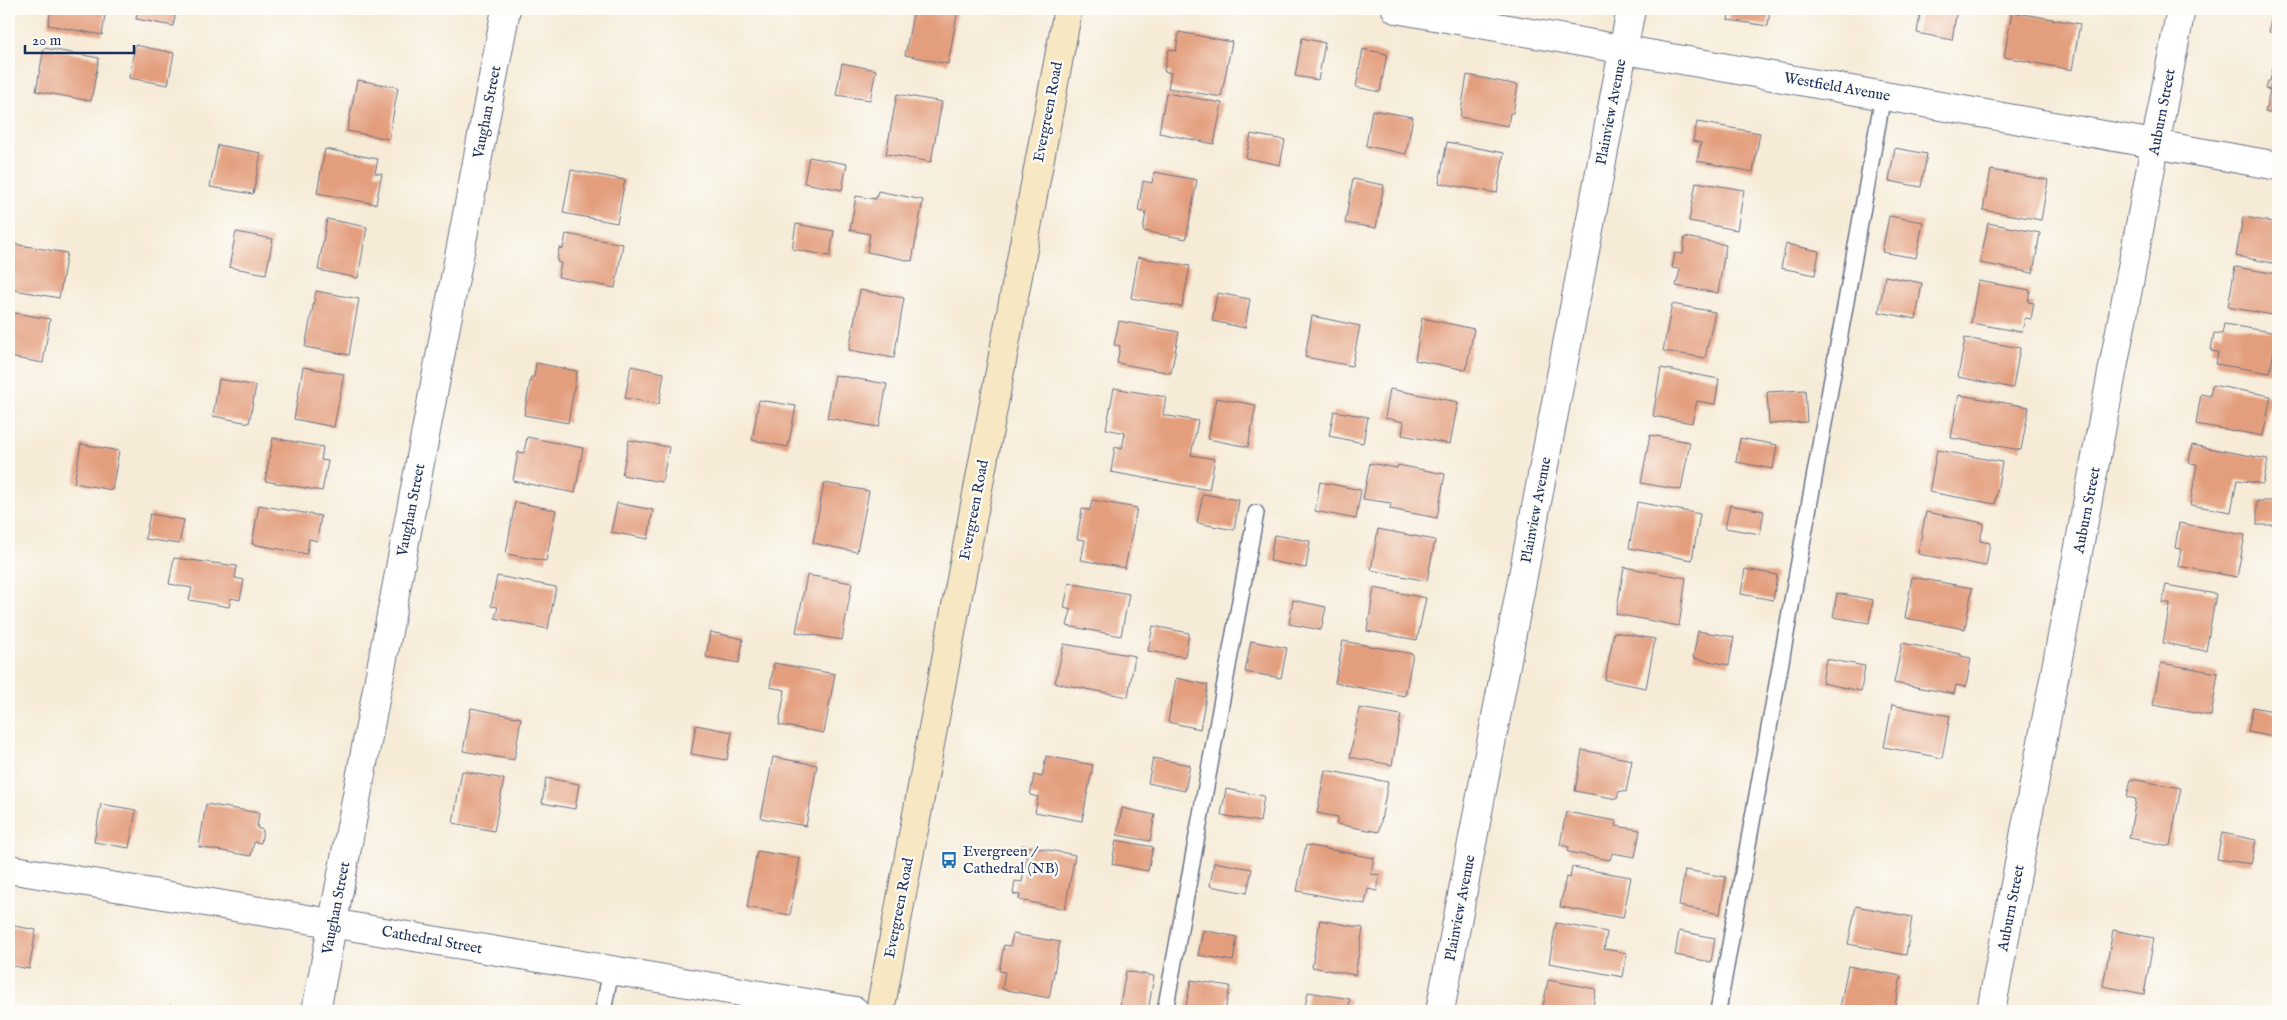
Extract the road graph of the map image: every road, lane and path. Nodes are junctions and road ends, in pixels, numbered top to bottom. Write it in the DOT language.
graph roads {
  1 [pos="506,9"];
  2 [pos="1068,9"];
  3 [pos="1396,9"];
  4 [pos="1631,9"];
  5 [pos="2181,9"];
  6 [pos="1624,49"];
  7 [pos="1883,96"];
  8 [pos="2155,145"];
  9 [pos="2278,166"];
  10 [pos="1256,513"];
  11 [pos="9,869"];
  12 [pos="332,923"];
  13 [pos="611,970"];
  14 [pos="316,1011"];
  15 [pos="603,1011"];
  16 [pos="855,1011"];
  17 [pos="880,1011"];
  18 [pos="1165,1011"];
  19 [pos="1440,1011"];
  20 [pos="1718,1011"];
  21 [pos="1992,1011"];
  1 -- 12 [label="street, Vaughan Street"];
  2 -- 17 [label="street, Evergreen Road"];
  3 -- 6 [label="street, Westfield Avenue"];
  4 -- 6 [label="street, Plainview Avenue"];
  5 -- 8 [label="street, Auburn Street"];
  6 -- 7 [label="street, Westfield Avenue"];
  6 -- 19 [label="street, Plainview Avenue"];
  7 -- 8 [label="street, Westfield Avenue"];
  7 -- 20 [label="lane"];
  8 -- 9 [label="street, Westfield Avenue"];
  8 -- 21 [label="street, Auburn Street"];
  10 -- 18 [label="lane"];
  11 -- 12 [label="street, Cathedral Street"];
  12 -- 13 [label="street, Cathedral Street"];
  12 -- 14 [label="street, Vaughan Street"];
  13 -- 15 [label="lane"];
  13 -- 16 [label="street, Cathedral Street"];
}
